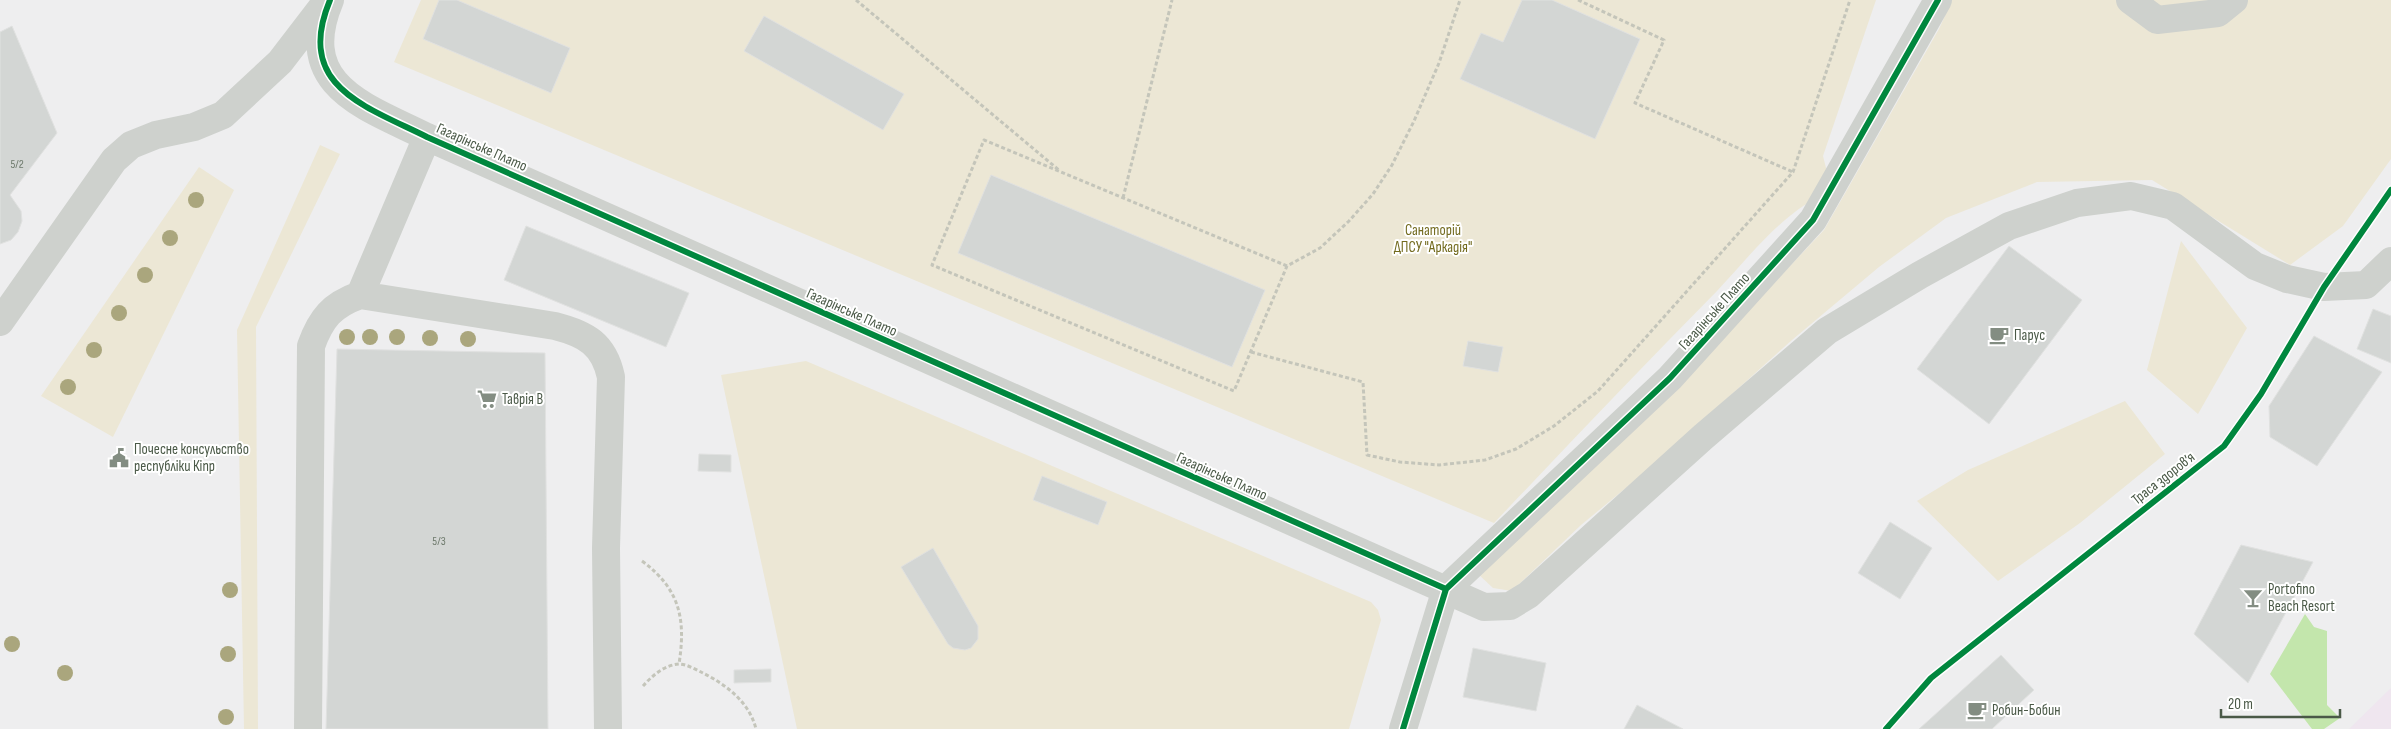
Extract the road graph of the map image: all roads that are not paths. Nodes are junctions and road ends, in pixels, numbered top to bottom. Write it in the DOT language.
graph roads {
  1 [pos="328,0"];
  2 [pos="1938,0"];
  3 [pos="2130,0"];
  4 [pos="2234,0"];
  5 [pos="427,137"];
  6 [pos="2391,261"];
  7 [pos="360,295"];
  8 [pos="0,322"];
  9 [pos="1446,589"];
  10 [pos="608,727"];
  11 [pos="308,729"];
  12 [pos="1403,729"];
  1 -- 5 [label="street, Гагарінське Плато"];
  1 -- 8 [label="street"];
  2 -- 9 [label="street, Гагарінське Плато"];
  3 -- 4 [label="street"];
  5 -- 7 [label="street"];
  5 -- 9 [label="street, Гагарінське Плато"];
  6 -- 9 [label="street"];
  7 -- 10 [label="street"];
  7 -- 11 [label="street"];
  9 -- 12 [label="street"];
}
